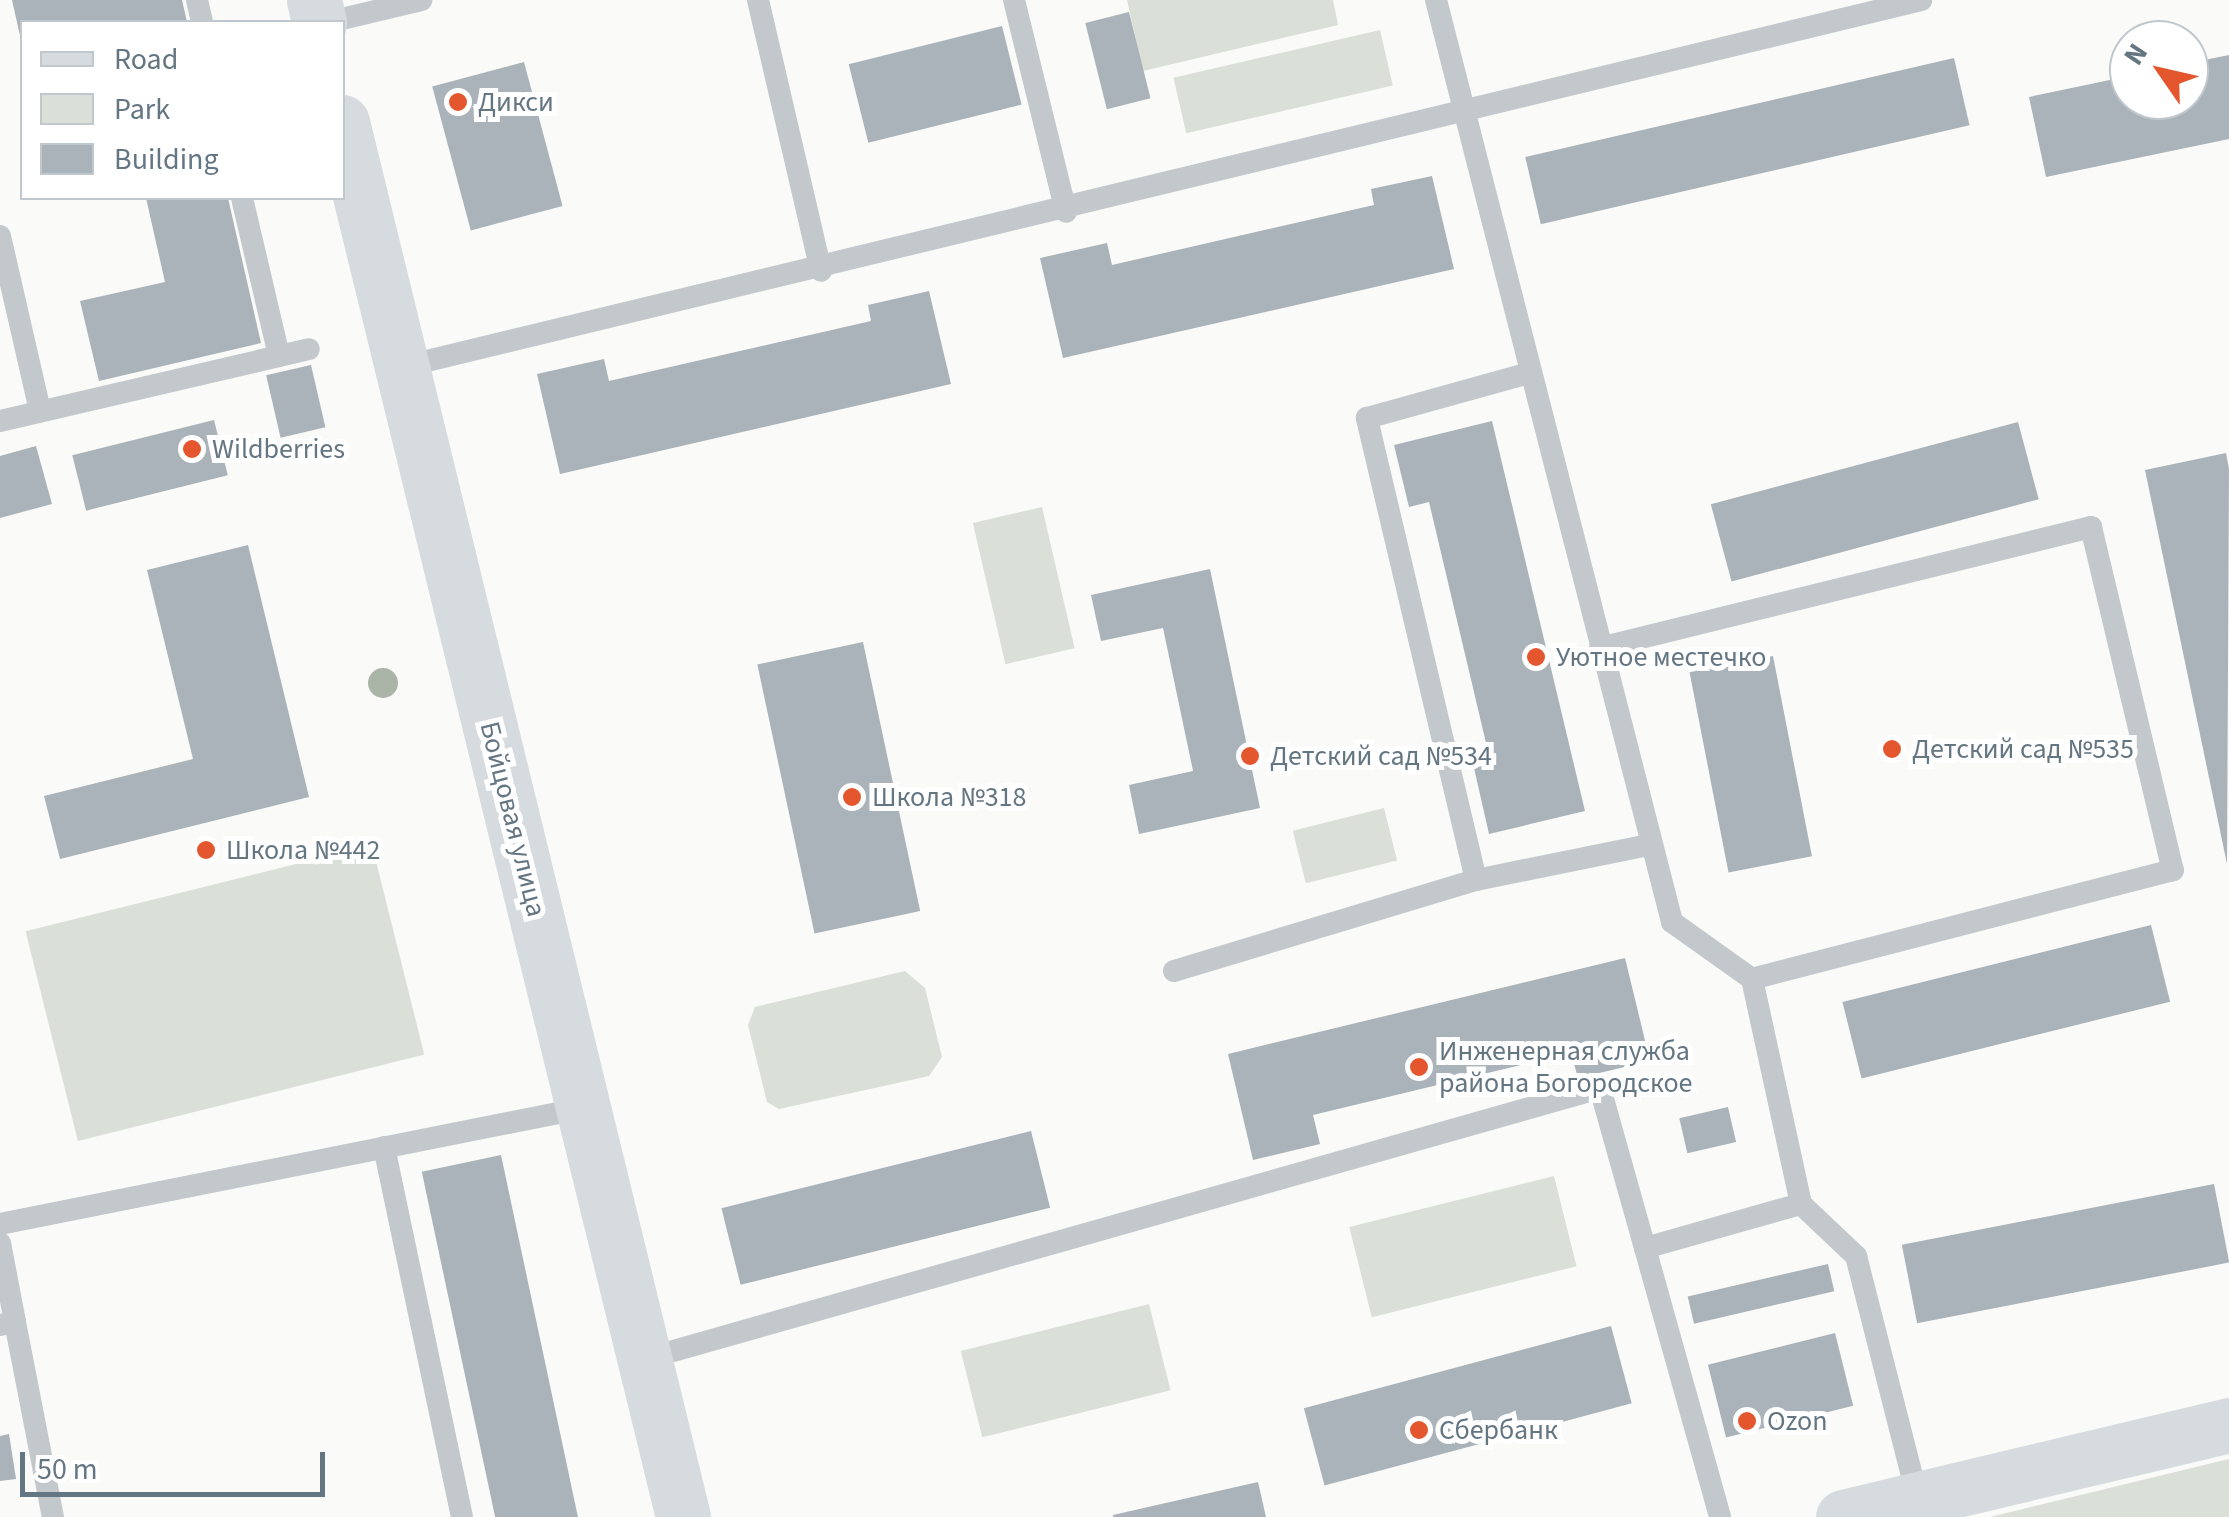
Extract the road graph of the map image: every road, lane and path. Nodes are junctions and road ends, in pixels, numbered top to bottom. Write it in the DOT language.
graph roads {
  1 [pos="422,0"];
  2 [pos="758,0"];
  3 [pos="1014,0"];
  4 [pos="1436,0"];
  5 [pos="1921,0"];
  6 [pos="337,20"];
  7 [pos="1462,117"];
  8 [pos="345,134"];
  9 [pos="242,200"];
  10 [pos="1066,212"];
  11 [pos="0,236"];
  12 [pos="821,272"];
  13 [pos="309,349"];
  14 [pos="278,356"];
  15 [pos="402,367"];
  16 [pos="1528,373"];
  17 [pos="40,411"];
  18 [pos="0,420"];
  19 [pos="1600,648"];
  20 [pos="1648,845"];
  21 [pos="1476,880"];
  22 [pos="1174,971"];
  23 [pos="1752,978"];
  24 [pos="583,1108"];
  25 [pos="384,1148"];
  26 [pos="1802,1204"];
  27 [pos="0,1224"];
  28 [pos="0,1243"];
  29 [pos="1645,1248"];
  30 [pos="7,1324"];
  31 [pos="646,1359"];
  32 [pos="2229,1425"];
  33 [pos="1918,1499"];
  34 [pos="48,1516"];
  35 [pos="462,1517"];
  36 [pos="683,1517"];
  37 [pos="1720,1517"];
  38 [pos="1843,1517"];
  1 -- 6 [label="lane"];
  2 -- 12 [label="lane"];
  3 -- 10 [label="lane"];
  4 -- 7 [label="lane"];
  5 -- 7 [label="lane"];
  7 -- 10 [label="lane"];
  7 -- 16 [label="lane"];
  8 -- 15 [label="street, Бойцовая улица"];
  9 -- 14 [label="lane"];
  10 -- 12 [label="lane"];
  11 -- 17 [label="lane"];
  12 -- 15 [label="lane"];
  13 -- 14 [label="lane"];
  14 -- 17 [label="lane"];
  15 -- 24 [label="street, Бойцовая улица"];
  16 -- 19 [label="lane"];
  16 -- 21 [label="lane"];
  17 -- 18 [label="lane"];
  19 -- 20 [label="lane"];
  19 -- 23 [label="lane"];
  20 -- 21 [label="lane"];
  20 -- 23 [label="lane"];
  21 -- 22 [label="lane"];
  23 -- 26 [label="lane"];
  24 -- 25 [label="lane"];
  24 -- 31 [label="street, Бойцовая улица"];
  25 -- 27 [label="lane"];
  25 -- 35 [label="lane"];
  26 -- 29 [label="lane"];
  26 -- 33 [label="lane"];
  28 -- 30 [label="lane"];
  29 -- 31 [label="lane"];
  29 -- 37 [label="lane"];
  30 -- 34 [label="lane"];
  31 -- 36 [label="street, Бойцовая улица"];
  32 -- 33 [label="street"];
  33 -- 38 [label="street"];
}
